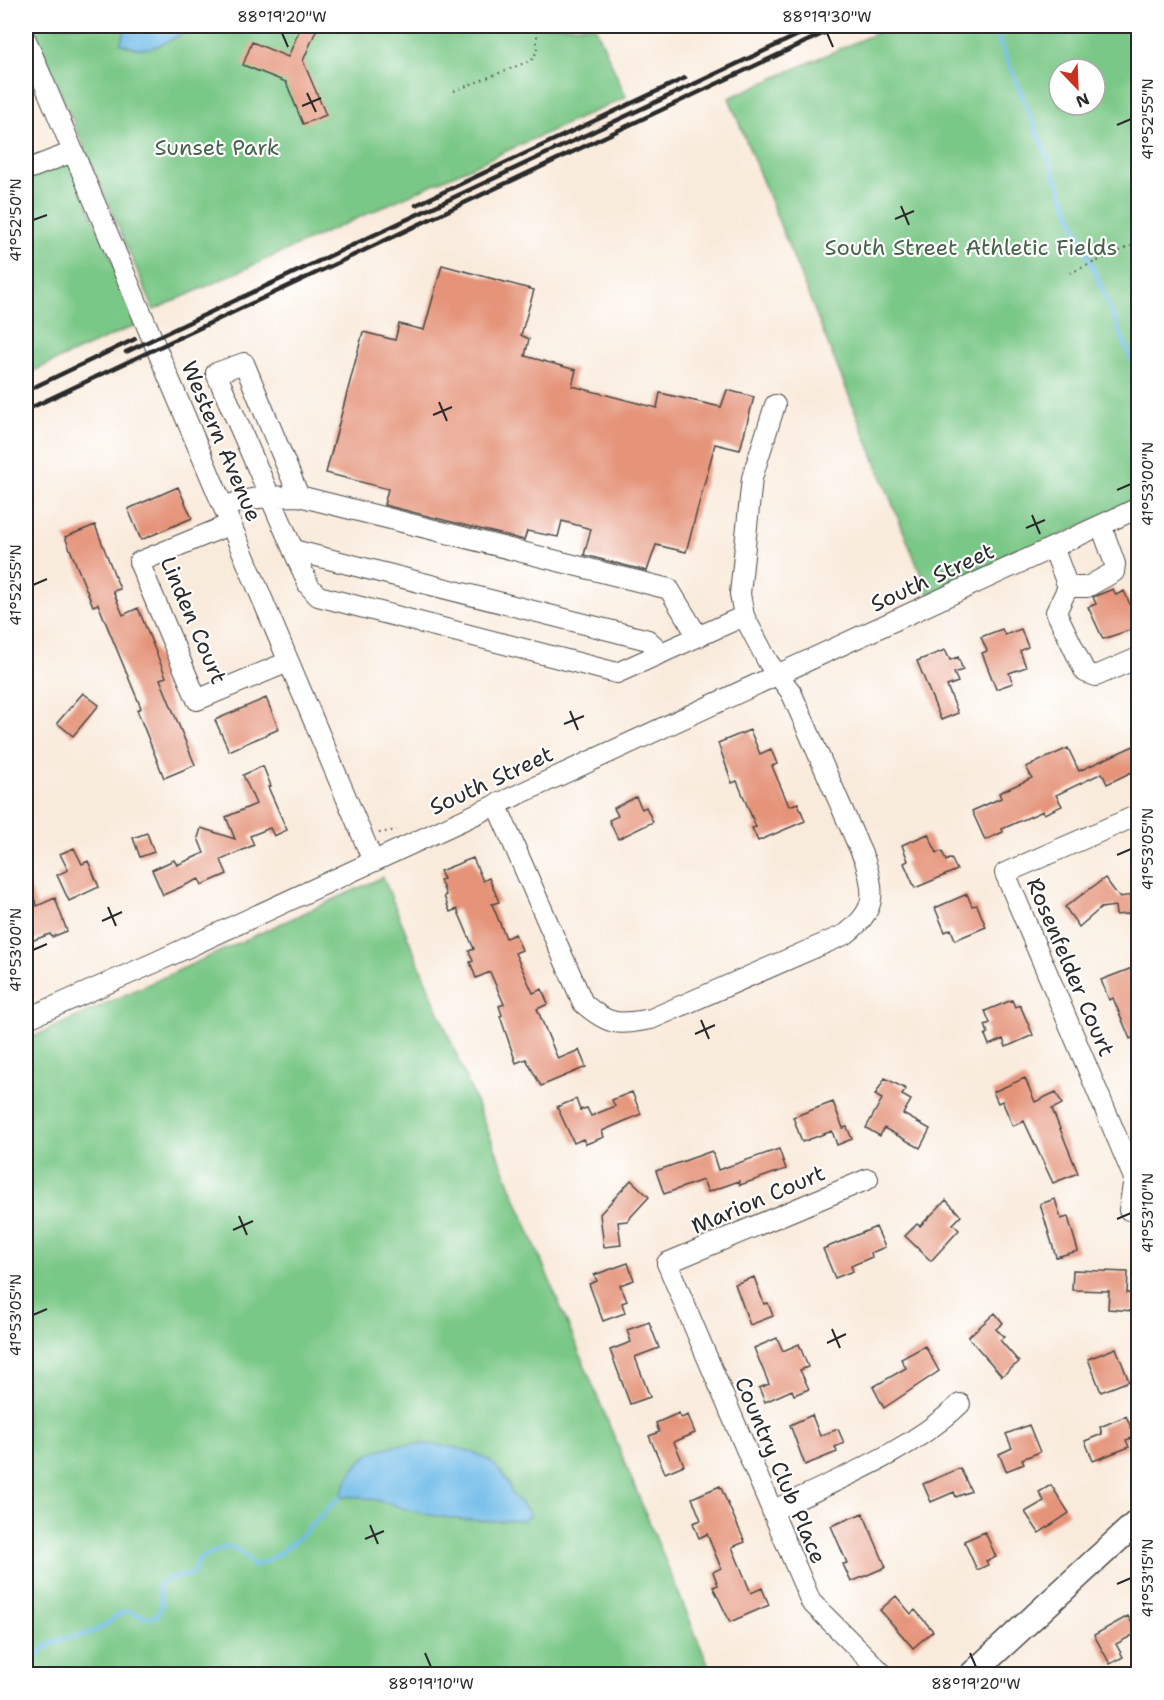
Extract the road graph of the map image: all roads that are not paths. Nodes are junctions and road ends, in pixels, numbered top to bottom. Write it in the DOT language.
graph roads {
  1 [pos="26,40"];
  2 [pos="73,152"];
  3 [pos="26,170"];
  4 [pos="775,405"];
  5 [pos="269,495"];
  6 [pos="299,496"];
  7 [pos="1138,508"];
  8 [pos="227,515"];
  9 [pos="1101,525"];
  10 [pos="1053,547"];
  11 [pos="293,550"];
  12 [pos="1068,587"];
  13 [pos="744,616"];
  14 [pos="698,637"];
  15 [pos="663,653"];
  16 [pos="1138,658"];
  17 [pos="288,662"];
  18 [pos="779,674"];
  19 [pos="496,804"];
  20 [pos="1138,815"];
  21 [pos="373,861"];
  22 [pos="26,1019"];
  23 [pos="868,1179"];
  24 [pos="1129,1210"];
  25 [pos="667,1263"];
  26 [pos="960,1404"];
  27 [pos="772,1511"];
  28 [pos="1138,1521"];
  29 [pos="883,1674"];
  30 [pos="972,1674"];
  1 -- 2 [label="street, Western Avenue"];
  2 -- 3 [label="street"];
  2 -- 8 [label="street, Western Avenue"];
  4 -- 13 [label="street"];
  5 -- 6 [label="street"];
  5 -- 6 [label="street"];
  5 -- 8 [label="street"];
  5 -- 11 [label="street"];
  6 -- 14 [label="street"];
  7 -- 9 [label="street, South Street"];
  8 -- 17 [label="street, Western Avenue"];
  8 -- 17 [label="street, Linden Court"];
  9 -- 10 [label="street, South Street"];
  9 -- 12 [label="street"];
  10 -- 12 [label="street"];
  10 -- 18 [label="street, South Street"];
  11 -- 15 [label="street"];
  11 -- 15 [label="street"];
  12 -- 16 [label="street"];
  13 -- 14 [label="street"];
  13 -- 18 [label="street"];
  14 -- 15 [label="street"];
  17 -- 21 [label="street, Western Avenue"];
  18 -- 19 [label="street, South Street"];
  18 -- 19 [label="street"];
  19 -- 21 [label="street, South Street"];
  20 -- 24 [label="street, Rosenfelder Court"];
  21 -- 22 [label="street, South Street"];
  23 -- 25 [label="street, Marion Court"];
  25 -- 27 [label="street, Country Club Place"];
  26 -- 27 [label="street"];
  27 -- 29 [label="street, Country Club Place"];
  28 -- 30 [label="main road"];
}
